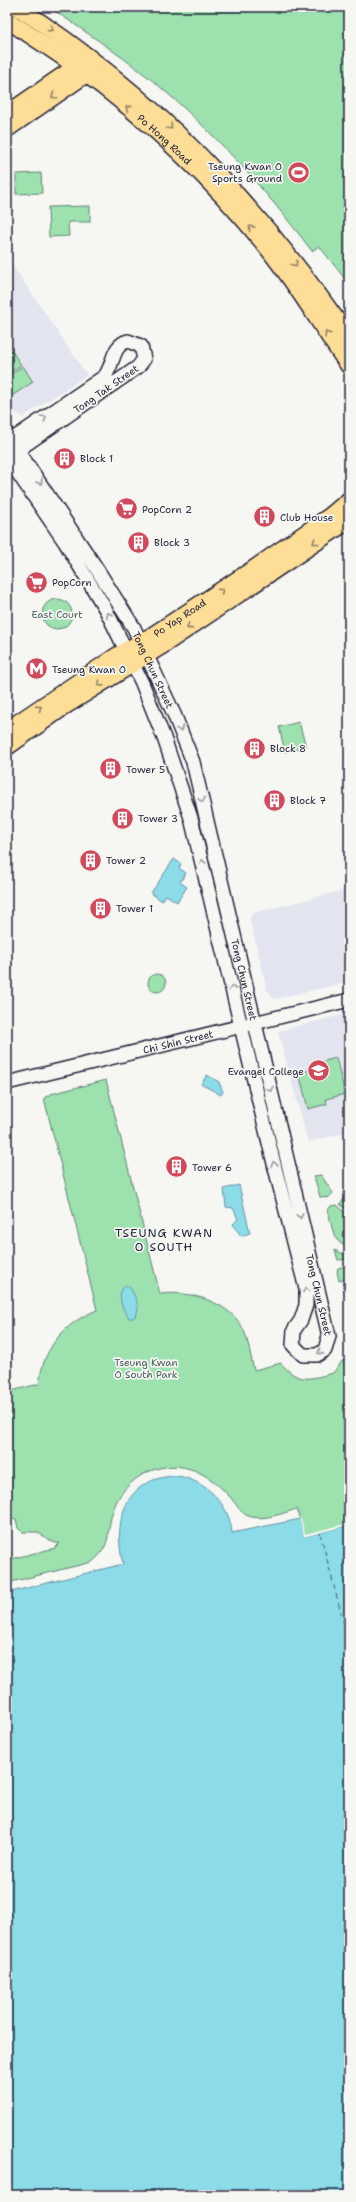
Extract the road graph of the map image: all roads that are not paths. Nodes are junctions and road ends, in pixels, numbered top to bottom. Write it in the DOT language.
graph roads {
  1 [pos="17,7"];
  2 [pos="7,20"];
  3 [pos="87,66"];
  4 [pos="7,114"];
  5 [pos="7,129"];
  6 [pos="349,338"];
  7 [pos="349,366"];
  8 [pos="11,442"];
  9 [pos="7,457"];
  10 [pos="349,500"];
  11 [pos="349,520"];
  12 [pos="144,649"];
  13 [pos="130,657"];
  14 [pos="7,730"];
  15 [pos="7,748"];
  16 [pos="171,757"];
  17 [pos="193,762"];
  18 [pos="349,1000"];
  19 [pos="255,1024"];
  20 [pos="240,1026"];
  21 [pos="7,1083"];
  1 -- 3 [label="main road, Po Hong Road, one-way"];
  2 -- 3 [label="main road, Po Hong Road"];
  3 -- 4 [label="main road"];
  3 -- 5 [label="main road, one-way"];
  3 -- 6 [label="main road, Po Hong Road, one-way"];
  7 -- 3 [label="main road, Po Hong Road, one-way"];
  8 -- 8 [label="street, Tong Tak Street, one-way"];
  8 -- 9 [label="street, Tong Tak Street"];
  8 -- 12 [label="street, Tong Chun Street, one-way"];
  13 -- 9 [label="street, Tong Chun Street, one-way"];
  12 -- 10 [label="main road, Po Yap Road, one-way"];
  11 -- 12 [label="main road, Po Yap Road, one-way"];
  12 -- 13 [label="main road, Po Yap Road"];
  12 -- 17 [label="street, Tong Chun Street, one-way"];
  14 -- 13 [label="main road, Po Yap Road, one-way"];
  13 -- 15 [label="main road, Po Yap Road, one-way"];
  13 -- 16 [label="street, Tong Chun Street"];
  16 -- 17 [label="street"];
  20 -- 16 [label="street, Tong Chun Street, one-way"];
  17 -- 19 [label="street, Tong Chun Street, one-way"];
  18 -- 19 [label="street, Chi Shin Street"];
  19 -- 20 [label="street, Chi Shin Street"];
  19 -- 20 [label="street, Tong Chun Street, one-way"];
  20 -- 21 [label="street, Chi Shin Street"];
}
